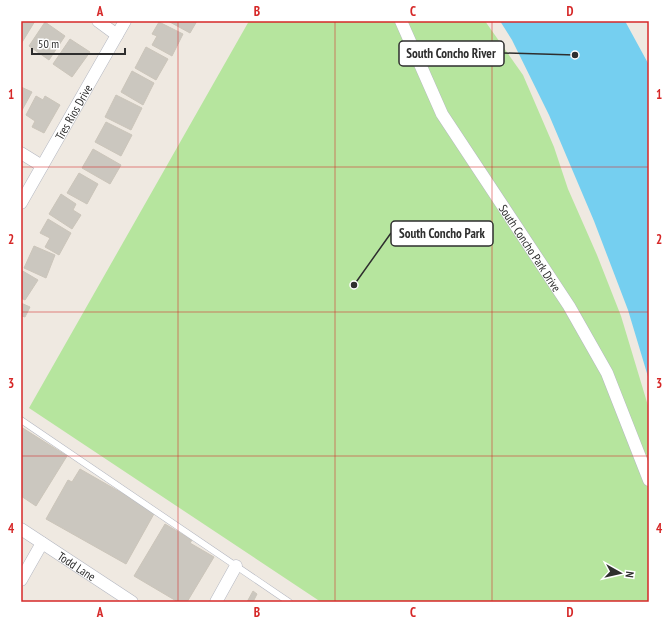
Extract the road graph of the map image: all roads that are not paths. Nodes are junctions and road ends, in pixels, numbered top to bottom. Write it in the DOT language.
graph roads {
  1 [pos="98,21"];
  2 [pos="125,21"];
  3 [pos="401,21"];
  4 [pos="117,35"];
  5 [pos="21,153"];
  6 [pos="42,166"];
  7 [pos="21,203"];
  8 [pos="21,420"];
  9 [pos="649,480"];
  10 [pos="21,529"];
  11 [pos="42,543"];
  12 [pos="236,566"];
  13 [pos="21,580"];
  14 [pos="132,602"];
  15 [pos="216,602"];
  16 [pos="289,602"];
  1 -- 4 [label="street"];
  2 -- 4 [label="street, Tres Rios Drive"];
  3 -- 9 [label="street, South Concho Park Drive"];
  4 -- 6 [label="street, Tres Rios Drive"];
  5 -- 6 [label="street"];
  6 -- 7 [label="street, Tres Rios Drive"];
  8 -- 12 [label="lane"];
  10 -- 11 [label="street, Todd Lane"];
  11 -- 13 [label="street"];
  11 -- 14 [label="street, Todd Lane"];
  12 -- 15 [label="street"];
  12 -- 16 [label="lane"];
}
